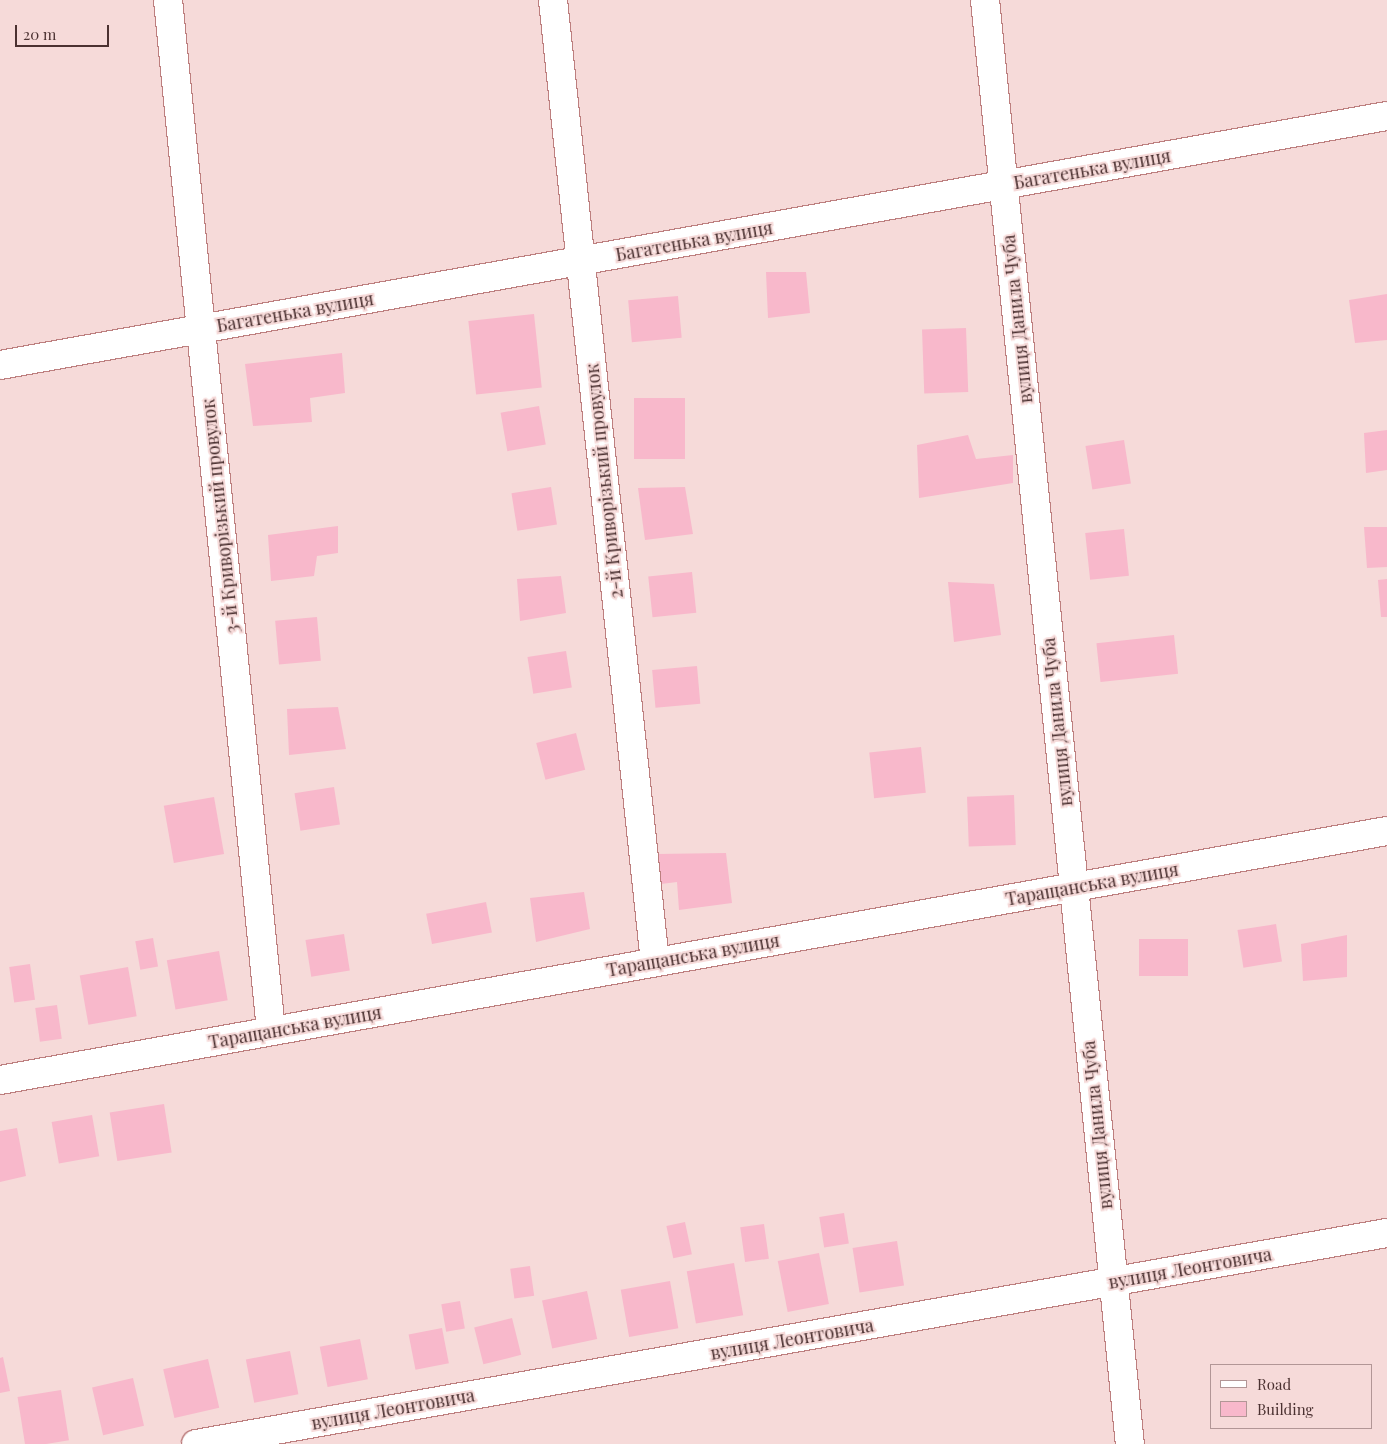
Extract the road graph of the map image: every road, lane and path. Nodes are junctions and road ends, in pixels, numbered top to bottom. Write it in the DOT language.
graph roads {
  1 [pos="168,0"];
  2 [pos="553,0"];
  3 [pos="984,0"];
  4 [pos="1387,116"];
  5 [pos="1004,185"];
  6 [pos="581,261"];
  7 [pos="201,329"];
  8 [pos="0,365"];
  9 [pos="1387,831"];
  10 [pos="1074,887"];
  11 [pos="654,962"];
  12 [pos="272,1031"];
  13 [pos="0,1080"];
  14 [pos="1387,1233"];
  15 [pos="1113,1282"];
  16 [pos="196,1444"];
  17 [pos="1130,1444"];
  1 -- 7 [label="street, 3-й Криворізький провулок"];
  2 -- 6 [label="street, 2-й Криворізький провулок"];
  3 -- 5 [label="street, вулиця Данила Чуба"];
  4 -- 5 [label="street, Багатенька вулиця"];
  5 -- 6 [label="street, Багатенька вулиця"];
  5 -- 10 [label="street, вулиця Данила Чуба"];
  6 -- 7 [label="street, Багатенька вулиця"];
  6 -- 11 [label="street, 2-й Криворізький провулок"];
  7 -- 8 [label="street, Багатенька вулиця"];
  7 -- 12 [label="street, 3-й Криворізький провулок"];
  9 -- 10 [label="street, Таращанська вулиця"];
  10 -- 11 [label="street, Таращанська вулиця"];
  10 -- 15 [label="street, вулиця Данила Чуба"];
  11 -- 12 [label="street, Таращанська вулиця"];
  12 -- 13 [label="street, Таращанська вулиця"];
  14 -- 15 [label="street, вулиця Леонтовича"];
  15 -- 16 [label="street, вулиця Леонтовича"];
  15 -- 17 [label="street, вулиця Данила Чуба"];
}
